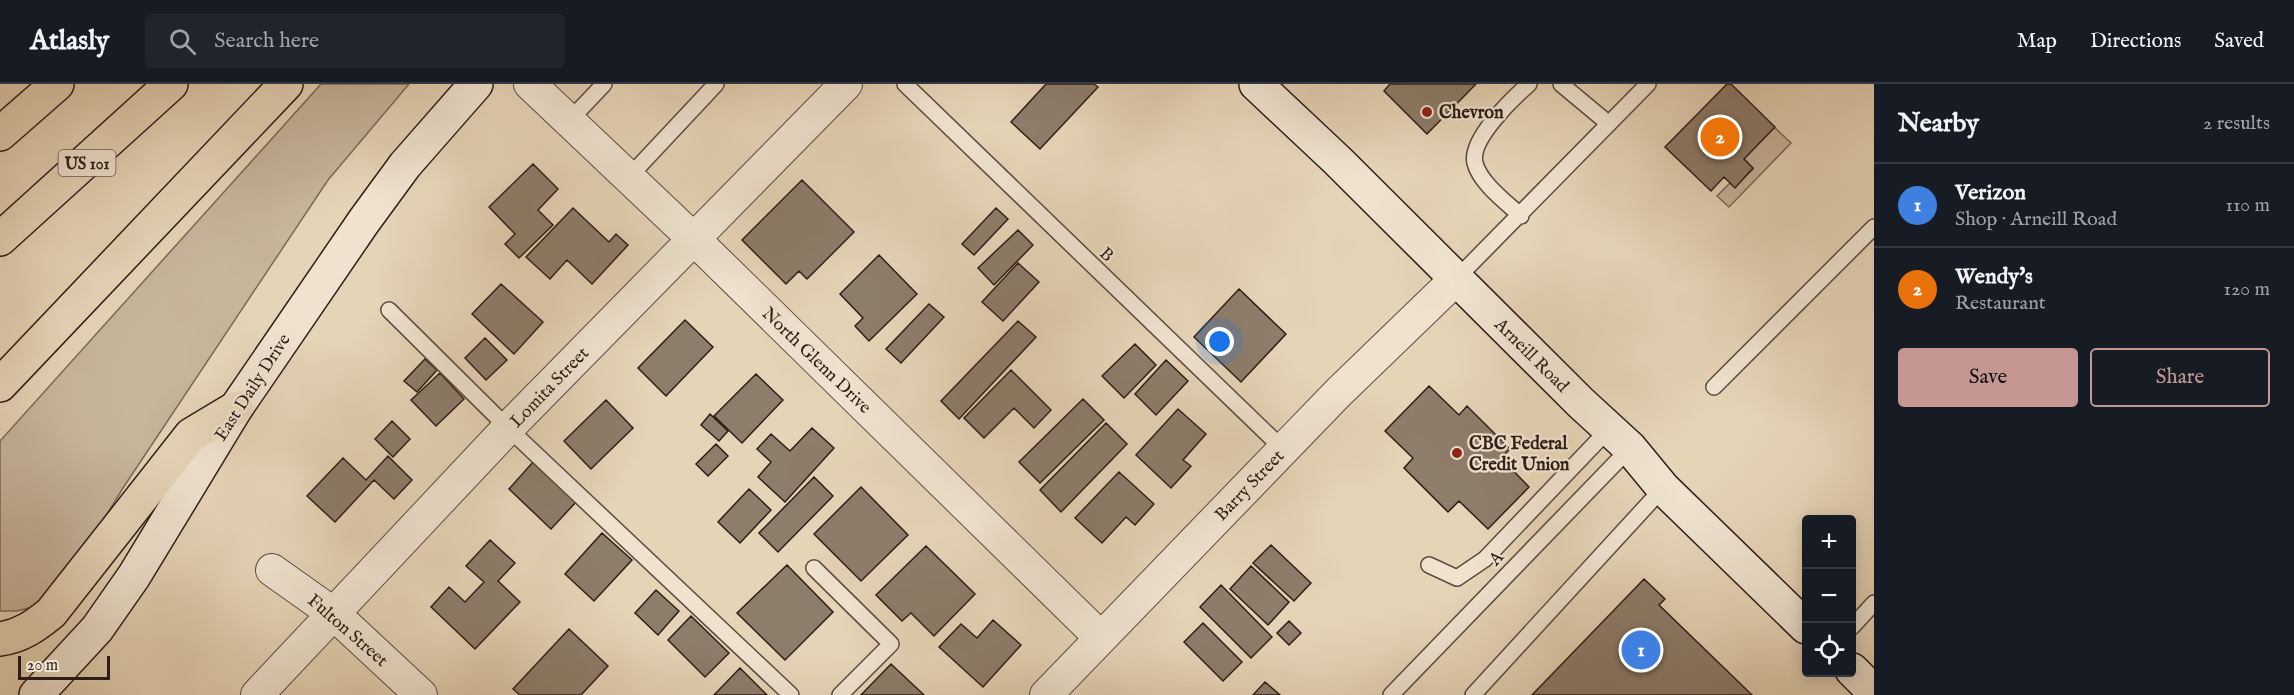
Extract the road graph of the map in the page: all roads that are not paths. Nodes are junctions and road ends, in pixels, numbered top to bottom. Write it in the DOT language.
graph roads {
  1 [pos="57,84"];
  2 [pos="171,84"];
  3 [pos="286,84"];
  4 [pos="476,84"];
  5 [pos="530,84"];
  6 [pos="604,84"];
  7 [pos="716,84"];
  8 [pos="846,84"];
  9 [pos="905,84"];
  10 [pos="1529,84"];
  11 [pos="1561,84"];
  12 [pos="1648,84"];
  13 [pos="1265,87"];
  14 [pos="569,121"];
  15 [pos="1609,124"];
  16 [pos="0,134"];
  17 [pos="628,177"];
  18 [pos="1521,216"];
  19 [pos="1874,227"];
  20 [pos="0,239"];
  21 [pos="694,239"];
  22 [pos="1456,279"];
  23 [pos="389,310"];
  24 [pos="0,385"];
  25 [pos="1714,387"];
  26 [pos="236,408"];
  27 [pos="508,428"];
  28 [pos="1619,438"];
  29 [pos="1284,450"];
  30 [pos="1663,488"];
  31 [pos="1430,566"];
  32 [pos="814,568"];
  33 [pos="272,570"];
  34 [pos="1874,603"];
  35 [pos="334,614"];
  36 [pos="1802,623"];
  37 [pos="1855,623"];
  38 [pos="1101,638"];
  39 [pos="0,639"];
  40 [pos="1856,675"];
  41 [pos="1874,692"];
  42 [pos="36,695"];
  43 [pos="257,695"];
  44 [pos="421,695"];
  45 [pos="791,695"];
  46 [pos="840,695"];
  47 [pos="1046,695"];
  48 [pos="1391,695"];
  49 [pos="1473,695"];
  1 -- 16 [label="highway"];
  2 -- 20 [label="highway, US 101"];
  3 -- 24 [label="highway"];
  4 -- 26 [label="main road, East Daily Drive"];
  5 -- 14 [label="street, North Glenn Drive"];
  6 -- 14 [label="lane"];
  7 -- 17 [label="lane"];
  8 -- 21 [label="street, Lomita Street"];
  9 -- 29 [label="lane, B"];
  10 -- 18 [label="lane"];
  11 -- 15 [label="lane"];
  12 -- 15 [label="lane"];
  13 -- 22 [label="main road, Arneill Road"];
  14 -- 17 [label="street, North Glenn Drive"];
  15 -- 18 [label="lane"];
  17 -- 21 [label="street, North Glenn Drive"];
  18 -- 22 [label="lane"];
  19 -- 25 [label="lane"];
  21 -- 27 [label="street, Lomita Street"];
  21 -- 38 [label="street, North Glenn Drive"];
  22 -- 28 [label="main road, Arneill Road"];
  22 -- 29 [label="street, Barry Street"];
  23 -- 27 [label="lane"];
  26 -- 39 [label="highway"];
  26 -- 42 [label="main road, East Daily Drive"];
  27 -- 35 [label="street, Lomita Street"];
  27 -- 45 [label="lane"];
  28 -- 30 [label="main road, Arneill Road"];
  28 -- 31 [label="lane"];
  28 -- 48 [label="lane, A"];
  29 -- 38 [label="street, Barry Street"];
  30 -- 36 [label="main road, Arneill Road"];
  30 -- 49 [label="lane"];
  32 -- 46 [label="lane"];
  33 -- 35 [label="street, Fulton Street"];
  34 -- 37 [label="lane"];
  35 -- 43 [label="street, Lomita Street"];
  35 -- 44 [label="street, Fulton Street"];
  38 -- 47 [label="street, Barry Street"];
  40 -- 41 [label="main road"];
}
